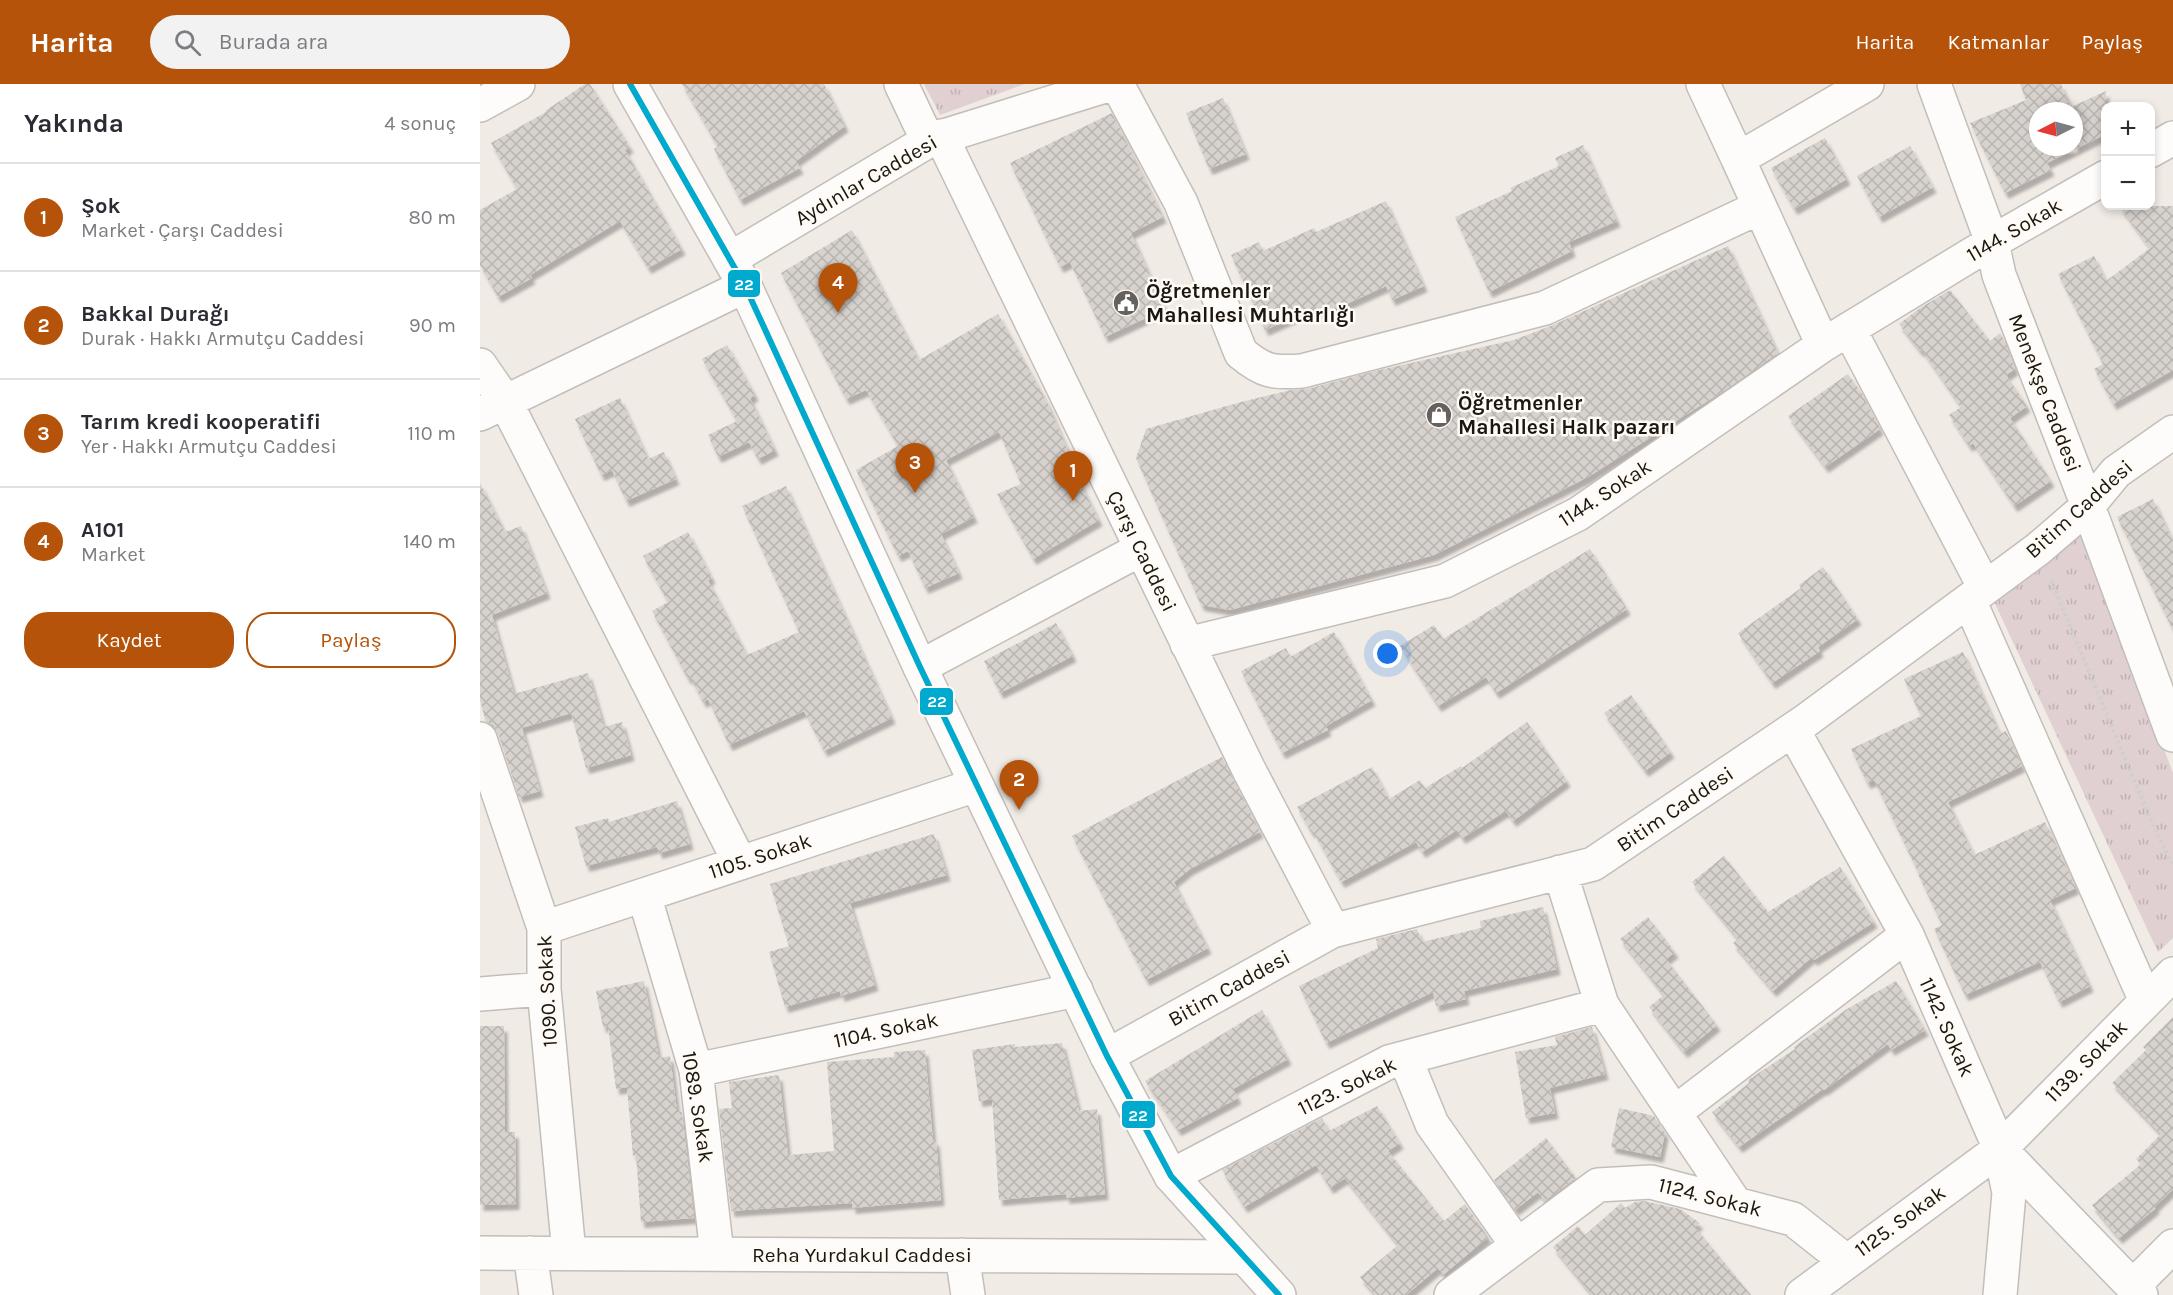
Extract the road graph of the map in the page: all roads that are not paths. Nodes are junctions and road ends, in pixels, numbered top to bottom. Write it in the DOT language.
graph roads {
  1 [pos="518,84"];
  2 [pos="630,84"];
  3 [pos="901,84"];
  4 [pos="1111,84"];
  5 [pos="1117,84"];
  6 [pos="1703,84"];
  7 [pos="1867,84"];
  8 [pos="1934,84"];
  9 [pos="480,105"];
  10 [pos="935,138"];
  11 [pos="2173,138"];
  12 [pos="2155,149"];
  13 [pos="1738,159"];
  14 [pos="2101,180"];
  15 [pos="1760,207"];
  16 [pos="1992,242"];
  17 [pos="737,272"];
  18 [pos="1836,337"];
  19 [pos="480,365"];
  20 [pos="492,408"];
  21 [pos="2173,432"];
  22 [pos="2088,506"];
  23 [pos="1141,549"];
  24 [pos="1977,594"];
  25 [pos="1187,644"];
  26 [pos="920,667"];
  27 [pos="1793,729"];
  28 [pos="2173,735"];
  29 [pos="480,739"];
  30 [pos="976,784"];
  31 [pos="740,863"];
  32 [pos="1560,872"];
  33 [pos="644,895"];
  34 [pos="544,928"];
  35 [pos="1333,930"];
  36 [pos="1907,935"];
  37 [pos="2173,974"];
  38 [pos="544,989"];
  39 [pos="1076,990"];
  40 [pos="480,994"];
  41 [pos="2146,1001"];
  42 [pos="1602,1005"];
  43 [pos="1107,1056"];
  44 [pos="1405,1058"];
  45 [pos="696,1070"];
  46 [pos="1674,1113"];
  47 [pos="2000,1149"];
  48 [pos="1172,1176"];
  49 [pos="1735,1203"];
  50 [pos="1517,1245"];
  51 [pos="2173,1246"];
  52 [pos="480,1253"];
  53 [pos="530,1253"];
  54 [pos="569,1253"];
  55 [pos="717,1254"];
  56 [pos="962,1255"];
  57 [pos="1244,1257"];
  58 [pos="1846,1261"];
  59 [pos="2137,1291"];
  60 [pos="536,1295"];
  61 [pos="968,1295"];
  62 [pos="1279,1295"];
  63 [pos="1451,1295"];
  64 [pos="1802,1295"];
  65 [pos="2000,1295"];
  1 -- 9 [label="street"];
  2 -- 17 [label="street"];
  3 -- 10 [label="street, Çarşı Caddesi"];
  4 -- 10 [label="street, Aydınlar Caddesi"];
  5 -- 15 [label="street"];
  6 -- 13 [label="street"];
  7 -- 13 [label="street"];
  8 -- 16 [label="street, Menekşe Caddesi"];
  10 -- 17 [label="street, Aydınlar Caddesi"];
  10 -- 23 [label="street, Çarşı Caddesi"];
  11 -- 12 [label="street"];
  13 -- 15 [label="street"];
  14 -- 16 [label="street, 1144. Sokak"];
  15 -- 18 [label="street"];
  16 -- 18 [label="street, 1144. Sokak"];
  16 -- 22 [label="street, Menekşe Caddesi"];
  17 -- 20 [label="street, Aydınlar Caddesi"];
  17 -- 26 [label="street"];
  18 -- 24 [label="street"];
  18 -- 25 [label="street, 1144. Sokak"];
  19 -- 20 [label="street"];
  20 -- 31 [label="street"];
  21 -- 22 [label="street, Bitim Caddesi"];
  22 -- 24 [label="street, Bitim Caddesi"];
  22 -- 28 [label="street, Menekşe Caddesi"];
  23 -- 25 [label="street, Çarşı Caddesi"];
  23 -- 26 [label="street"];
  24 -- 27 [label="street, Bitim Caddesi"];
  24 -- 41 [label="street"];
  25 -- 35 [label="street, Çarşı Caddesi"];
  26 -- 30 [label="street"];
  27 -- 32 [label="street, Bitim Caddesi"];
  27 -- 36 [label="street, 1142. Sokak"];
  29 -- 34 [label="street, 1090. Sokak"];
  30 -- 31 [label="street, 1105. Sokak"];
  30 -- 39 [label="street"];
  31 -- 33 [label="street, 1105. Sokak"];
  32 -- 35 [label="street, Bitim Caddesi"];
  32 -- 42 [label="street"];
  33 -- 34 [label="street, 1105. Sokak"];
  33 -- 45 [label="street, 1089. Sokak"];
  34 -- 38 [label="street, 1090. Sokak"];
  35 -- 43 [label="street, Bitim Caddesi"];
  36 -- 46 [label="street"];
  36 -- 47 [label="street, 1142. Sokak"];
  37 -- 41 [label="street, 1139. Sokak"];
  38 -- 40 [label="street"];
  38 -- 54 [label="street, 1090. Sokak"];
  39 -- 43 [label="street"];
  39 -- 45 [label="street, 1104. Sokak"];
  41 -- 47 [label="street, 1139. Sokak"];
  42 -- 44 [label="street, 1123. Sokak"];
  42 -- 46 [label="street"];
  43 -- 48 [label="street"];
  44 -- 48 [label="street, 1123. Sokak"];
  44 -- 50 [label="street"];
  45 -- 55 [label="street, 1089. Sokak"];
  46 -- 49 [label="street"];
  47 -- 58 [label="street, 1125. Sokak"];
  47 -- 59 [label="street, 1142. Sokak"];
  47 -- 65 [label="street"];
  48 -- 57 [label="street"];
  49 -- 50 [label="street, 1124. Sokak"];
  49 -- 58 [label="street, 1124. Sokak"];
  50 -- 63 [label="street, 1124. Sokak"];
  51 -- 59 [label="street"];
  52 -- 53 [label="street, Reha Yurdakul Caddesi"];
  53 -- 54 [label="street, Reha Yurdakul Caddesi"];
  53 -- 60 [label="street"];
  54 -- 55 [label="street, Reha Yurdakul Caddesi"];
  55 -- 56 [label="street, Reha Yurdakul Caddesi"];
  56 -- 57 [label="street, Reha Yurdakul Caddesi"];
  56 -- 61 [label="street"];
  57 -- 62 [label="street"];
  58 -- 64 [label="street, 1125. Sokak"];
}
